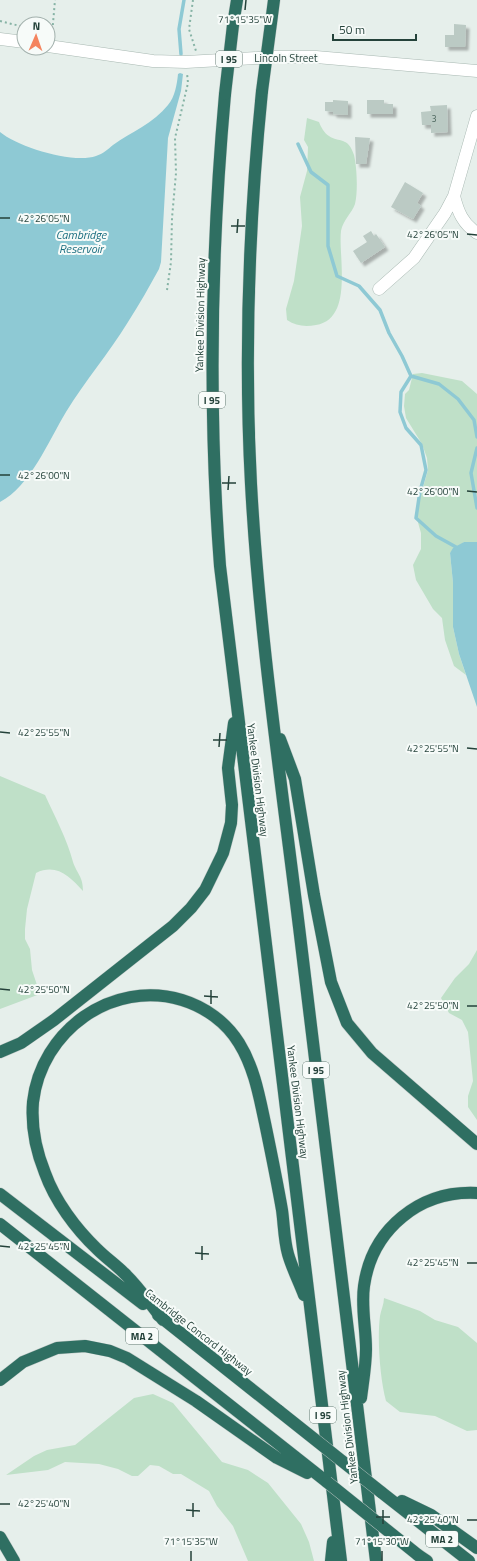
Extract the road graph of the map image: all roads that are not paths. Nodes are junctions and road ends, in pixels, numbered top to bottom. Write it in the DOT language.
graph roads {
  1 [pos="237,0"];
  2 [pos="274,0"];
  3 [pos="0,38"];
  4 [pos="16,41"];
  5 [pos="56,47"];
  6 [pos="477,71"];
  7 [pos="477,116"];
  8 [pos="454,196"];
  9 [pos="477,233"];
  10 [pos="379,289"];
  11 [pos="236,706"];
  12 [pos="274,721"];
  13 [pos="0,1052"];
  14 [pos="477,1144"];
  15 [pos="477,1193"];
  16 [pos="0,1194"];
  17 [pos="0,1224"];
  18 [pos="310,1311"];
  19 [pos="163,1320"];
  20 [pos="0,1380"];
  21 [pos="359,1419"];
  22 [pos="327,1482"];
  23 [pos="413,1512"];
  24 [pos="336,1518"];
  25 [pos="0,1537"];
  26 [pos="477,1548"];
  27 [pos="422,1558"];
  28 [pos="14,1561"];
  29 [pos="331,1561"];
  30 [pos="341,1561"];
  31 [pos="376,1561"];
  32 [pos="469,1561"];
  1 -- 11 [label="highway, Yankee Division Highway / I 95, bridge"];
  2 -- 12 [label="highway, Yankee Division Highway / I 95, bridge"];
  3 -- 4 [label="street"];
  5 -- 6 [label="street, Lincoln Street"];
  7 -- 8 [label="street"];
  8 -- 9 [label="street"];
  8 -- 10 [label="street"];
  11 -- 13 [label="highway"];
  11 -- 18 [label="highway, Yankee Division Highway / I 95"];
  12 -- 14 [label="highway"];
  12 -- 21 [label="highway, Yankee Division Highway / I 95"];
  15 -- 21 [label="highway"];
  16 -- 19 [label="highway, Cambridge Concord Highway / MA 2"];
  17 -- 22 [label="highway, MA 2"];
  18 -- 19 [label="highway"];
  18 -- 24 [label="highway, Yankee Division Highway / I 95"];
  19 -- 23 [label="highway, Cambridge Concord Highway / MA 2, bridge"];
  20 -- 22 [label="highway"];
  21 -- 31 [label="highway, Yankee Division Highway / I 95"];
  22 -- 27 [label="highway, MA 2, bridge"];
  23 -- 26 [label="highway"];
  23 -- 32 [label="highway, MA 2"];
  24 -- 29 [label="highway"];
  24 -- 30 [label="highway, Yankee Division Highway / I 95"];
  25 -- 28 [label="highway"];
}
